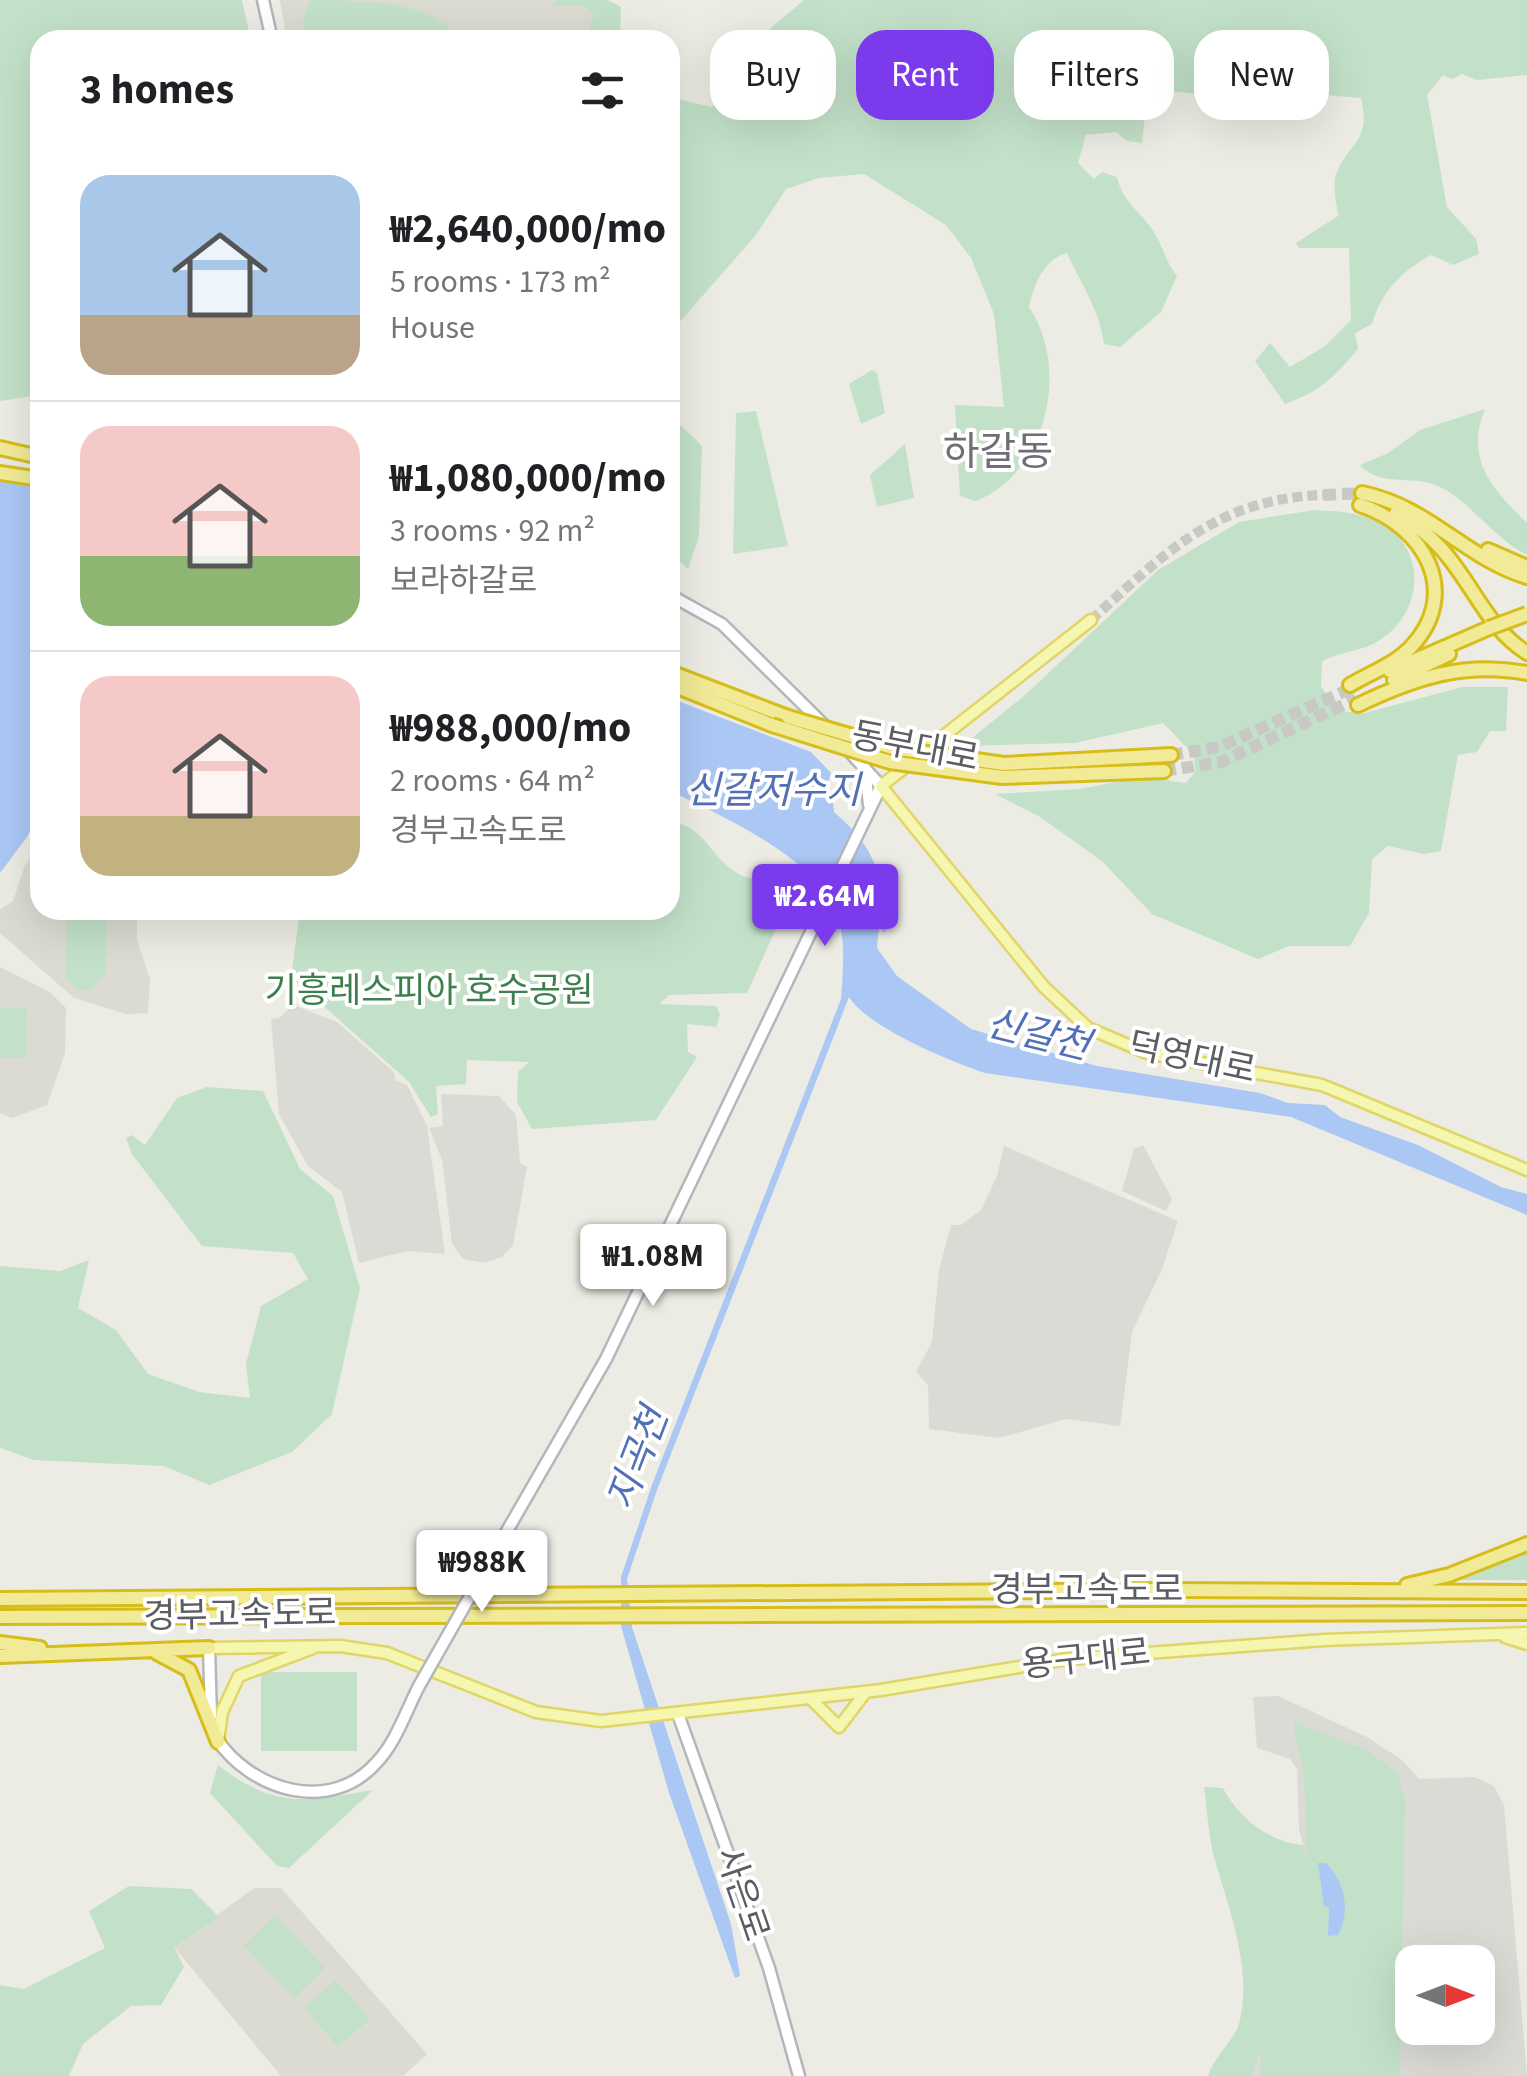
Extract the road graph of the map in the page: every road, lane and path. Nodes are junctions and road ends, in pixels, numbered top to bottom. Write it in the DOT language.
graph roads {
  1 [pos="263,0"];
  2 [pos="270,30"];
  3 [pos="0,448"];
  4 [pos="30,455"];
  5 [pos="0,472"];
  6 [pos="30,477"];
  7 [pos="1362,497"];
  8 [pos="1526,574"];
  9 [pos="680,601"];
  10 [pos="1527,614"];
  11 [pos="1091,620"];
  12 [pos="1527,623"];
  13 [pos="1492,630"];
  14 [pos="1527,653"];
  15 [pos="1527,673"];
  16 [pos="680,676"];
  17 [pos="680,688"];
  18 [pos="1354,694"];
  19 [pos="1171,755"];
  20 [pos="865,766"];
  21 [pos="1003,770"];
  22 [pos="1164,771"];
  23 [pos="881,786"];
  24 [pos="868,810"];
  25 [pos="1527,1170"];
  26 [pos="1527,1544"];
  27 [pos="1365,1591"];
  28 [pos="1527,1592"];
  29 [pos="0,1599"];
  30 [pos="1527,1613"];
  31 [pos="0,1617"];
  32 [pos="1527,1633"];
  33 [pos="1504,1636"];
  34 [pos="0,1643"];
  35 [pos="1527,1644"];
  36 [pos="322,1645"];
  37 [pos="209,1648"];
  38 [pos="150,1650"];
  39 [pos="78,1652"];
  40 [pos="0,1656"];
  41 [pos="0,1664"];
  42 [pos="866,1692"];
  43 [pos="809,1699"];
  44 [pos="674,1714"];
  45 [pos="218,1742"];
  46 [pos="799,2076"];
  1 -- 2 [label="main road"];
  3 -- 4 [label="highway"];
  5 -- 6 [label="highway"];
  7 -- 8 [label="highway"];
  7 -- 13 [label="highway"];
  7 -- 18 [label="highway"];
  9 -- 20 [label="main road, 덕영대로"];
  10 -- 13 [label="highway, bridge"];
  11 -- 23 [label="main road"];
  12 -- 13 [label="highway"];
  13 -- 14 [label="highway"];
  13 -- 18 [label="highway"];
  15 -- 18 [label="highway"];
  16 -- 21 [label="highway, 동부대로, bridge"];
  17 -- 21 [label="highway, 동부대로, bridge"];
  19 -- 21 [label="highway, 동부대로"];
  20 -- 23 [label="main road, 덕영대로"];
  20 -- 24 [label="main road"];
  21 -- 22 [label="highway, 동부대로"];
  23 -- 24 [label="main road"];
  23 -- 25 [label="main road, 덕영대로"];
  24 -- 45 [label="main road, bridge"];
  26 -- 27 [label="highway"];
  27 -- 28 [label="highway, 경부고속도로"];
  27 -- 29 [label="highway, 경부고속도로"];
  30 -- 31 [label="highway, 경부고속도로"];
  32 -- 33 [label="main road, 용구대로"];
  33 -- 35 [label="main road, 용구대로"];
  33 -- 42 [label="main road, 용구대로"];
  34 -- 39 [label="highway"];
  36 -- 37 [label="main road"];
  36 -- 44 [label="main road, 용구대로"];
  36 -- 45 [label="main road"];
  37 -- 38 [label="highway"];
  37 -- 45 [label="main road"];
  38 -- 39 [label="highway"];
  38 -- 45 [label="highway"];
  39 -- 40 [label="highway"];
  39 -- 41 [label="highway"];
  42 -- 43 [label="main road, 용구대로"];
  42 -- 43 [label="main road"];
  43 -- 44 [label="main road, 용구대로"];
  44 -- 46 [label="main road, 사은로"];
}
